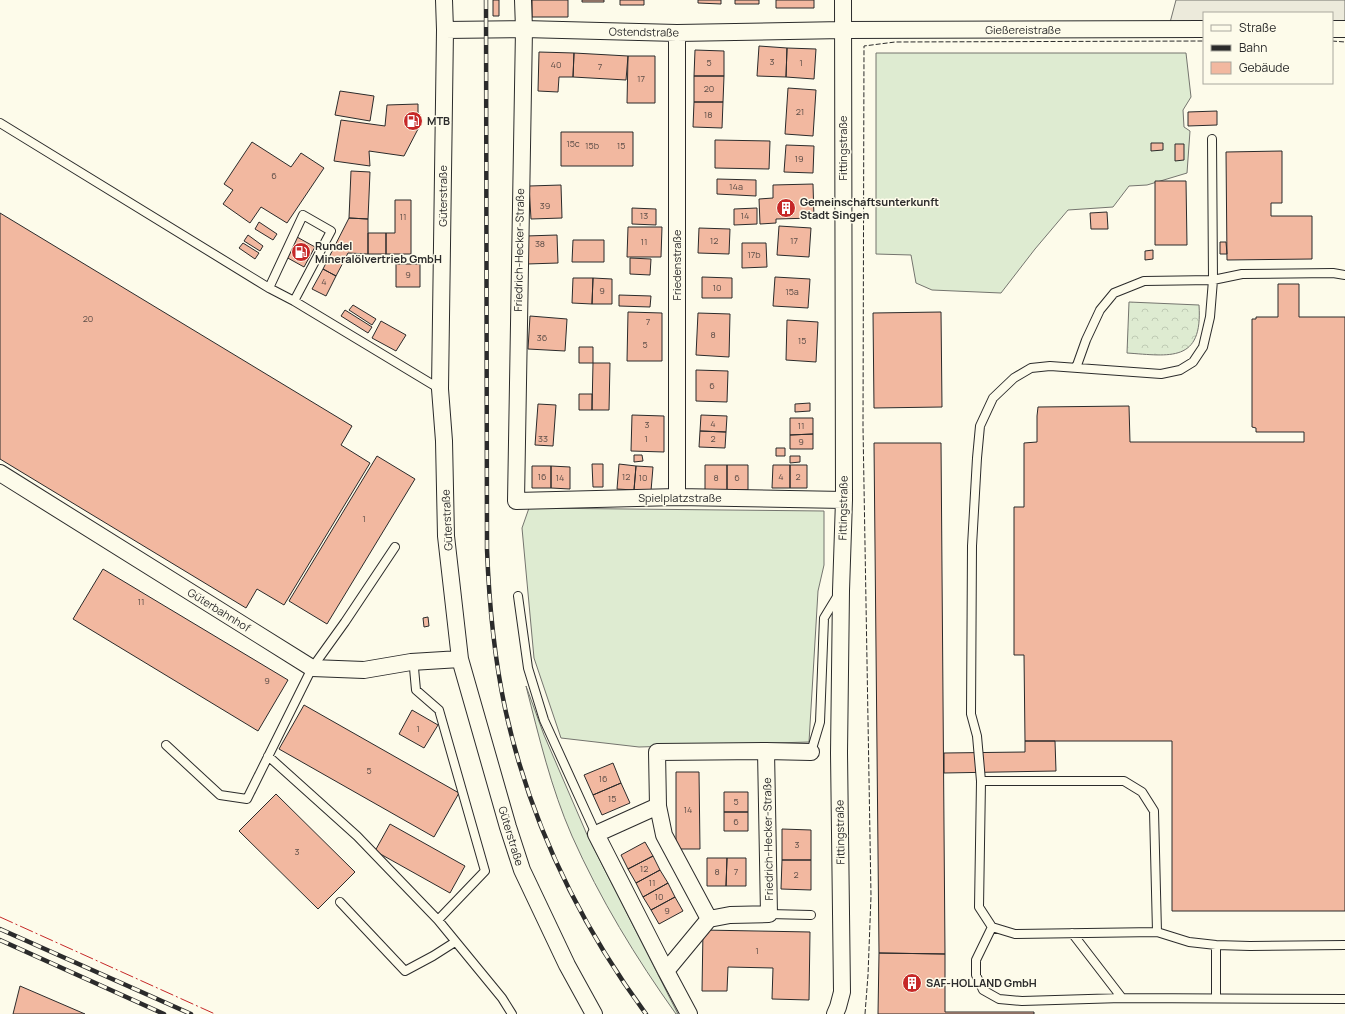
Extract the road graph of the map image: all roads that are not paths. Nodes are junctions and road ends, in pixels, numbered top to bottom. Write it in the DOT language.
graph roads {
  1 [pos="444,0"];
  2 [pos="523,0"];
  3 [pos="843,0"];
  4 [pos="524,29"];
  5 [pos="1203,29"];
  6 [pos="1333,29"];
  7 [pos="1345,29"];
  8 [pos="445,30"];
  9 [pos="843,30"];
  10 [pos="677,33"];
  11 [pos="0,123"];
  12 [pos="1212,139"];
  13 [pos="1345,275"];
  14 [pos="1213,280"];
  15 [pos="269,288"];
  16 [pos="294,301"];
  17 [pos="1076,368"];
  18 [pos="440,390"];
  19 [pos="0,473"];
  20 [pos="677,497"];
  21 [pos="844,500"];
  22 [pos="516,501"];
  23 [pos="395,547"];
  24 [pos="841,591"];
  25 [pos="518,596"];
  26 [pos="460,659"];
  27 [pos="411,662"];
  28 [pos="312,668"];
  29 [pos="166,745"];
  30 [pos="766,751"];
  31 [pos="811,752"];
  32 [pos="268,756"];
  33 [pos="981,781"];
  34 [pos="658,806"];
  35 [pos="596,834"];
  36 [pos="340,902"];
  37 [pos="769,914"];
  38 [pos="811,915"];
  39 [pos="710,919"];
  40 [pos="438,920"];
  41 [pos="992,926"];
  42 [pos="1157,932"];
  43 [pos="1072,933"];
  44 [pos="455,942"];
  45 [pos="1216,945"];
  46 [pos="1345,945"];
  47 [pos="666,971"];
  48 [pos="1122,998"];
  49 [pos="1216,998"];
  50 [pos="1345,999"];
  51 [pos="512,1014"];
  52 [pos="594,1014"];
  53 [pos="689,1014"];
  54 [pos="835,1014"];
  1 -- 8 [label="street, Güterstraße"];
  2 -- 4 [label="street, Friedrich-Hecker-Straße"];
  3 -- 9 [label="street, Fittingstraße"];
  4 -- 8 [label="street, Ostendstraße"];
  4 -- 10 [label="street, Ostendstraße"];
  4 -- 22 [label="street, Friedrich-Hecker-Straße"];
  5 -- 9 [label="street, Gießereistraße"];
  6 -- 7 [label="street"];
  8 -- 18 [label="street, Güterstraße"];
  9 -- 10 [label="street, Ostendstraße"];
  9 -- 21 [label="street, Fittingstraße"];
  10 -- 20 [label="street, Friedenstraße"];
  11 -- 15 [label="lane"];
  12 -- 14 [label="lane"];
  13 -- 14 [label="lane"];
  14 -- 17 [label="lane"];
  14 -- 17 [label="lane"];
  15 -- 16 [label="lane"];
  15 -- 16 [label="lane"];
  16 -- 18 [label="lane"];
  17 -- 33 [label="lane"];
  18 -- 26 [label="street, Güterstraße"];
  19 -- 28 [label="street, Güterbahnhof"];
  20 -- 21 [label="street, Spielplatzstraße"];
  20 -- 22 [label="street, Spielplatzstraße"];
  21 -- 24 [label="street, Fittingstraße"];
  23 -- 28 [label="lane"];
  24 -- 31 [label="lane"];
  24 -- 54 [label="street, Fittingstraße"];
  25 -- 35 [label="lane"];
  26 -- 27 [label="street, Güterbahnhof"];
  26 -- 52 [label="street, Güterstraße"];
  27 -- 28 [label="street, Güterbahnhof"];
  27 -- 40 [label="lane"];
  28 -- 32 [label="lane"];
  29 -- 32 [label="lane"];
  30 -- 31 [label="street"];
  30 -- 34 [label="street"];
  30 -- 37 [label="street, Friedrich-Hecker-Straße"];
  32 -- 40 [label="lane"];
  33 -- 41 [label="lane"];
  33 -- 42 [label="lane"];
  34 -- 35 [label="street"];
  34 -- 39 [label="street"];
  35 -- 47 [label="street"];
  36 -- 44 [label="lane"];
  37 -- 38 [label="lane"];
  37 -- 39 [label="street, Friedrich-Hecker-Straße"];
  39 -- 47 [label="street"];
  40 -- 44 [label="lane"];
  41 -- 43 [label="lane"];
  41 -- 48 [label="lane"];
  42 -- 43 [label="lane"];
  42 -- 45 [label="lane"];
  43 -- 48 [label="lane"];
  44 -- 51 [label="lane"];
  45 -- 46 [label="lane"];
  45 -- 49 [label="lane"];
  47 -- 53 [label="street"];
  48 -- 49 [label="lane"];
  49 -- 50 [label="lane"];
}
